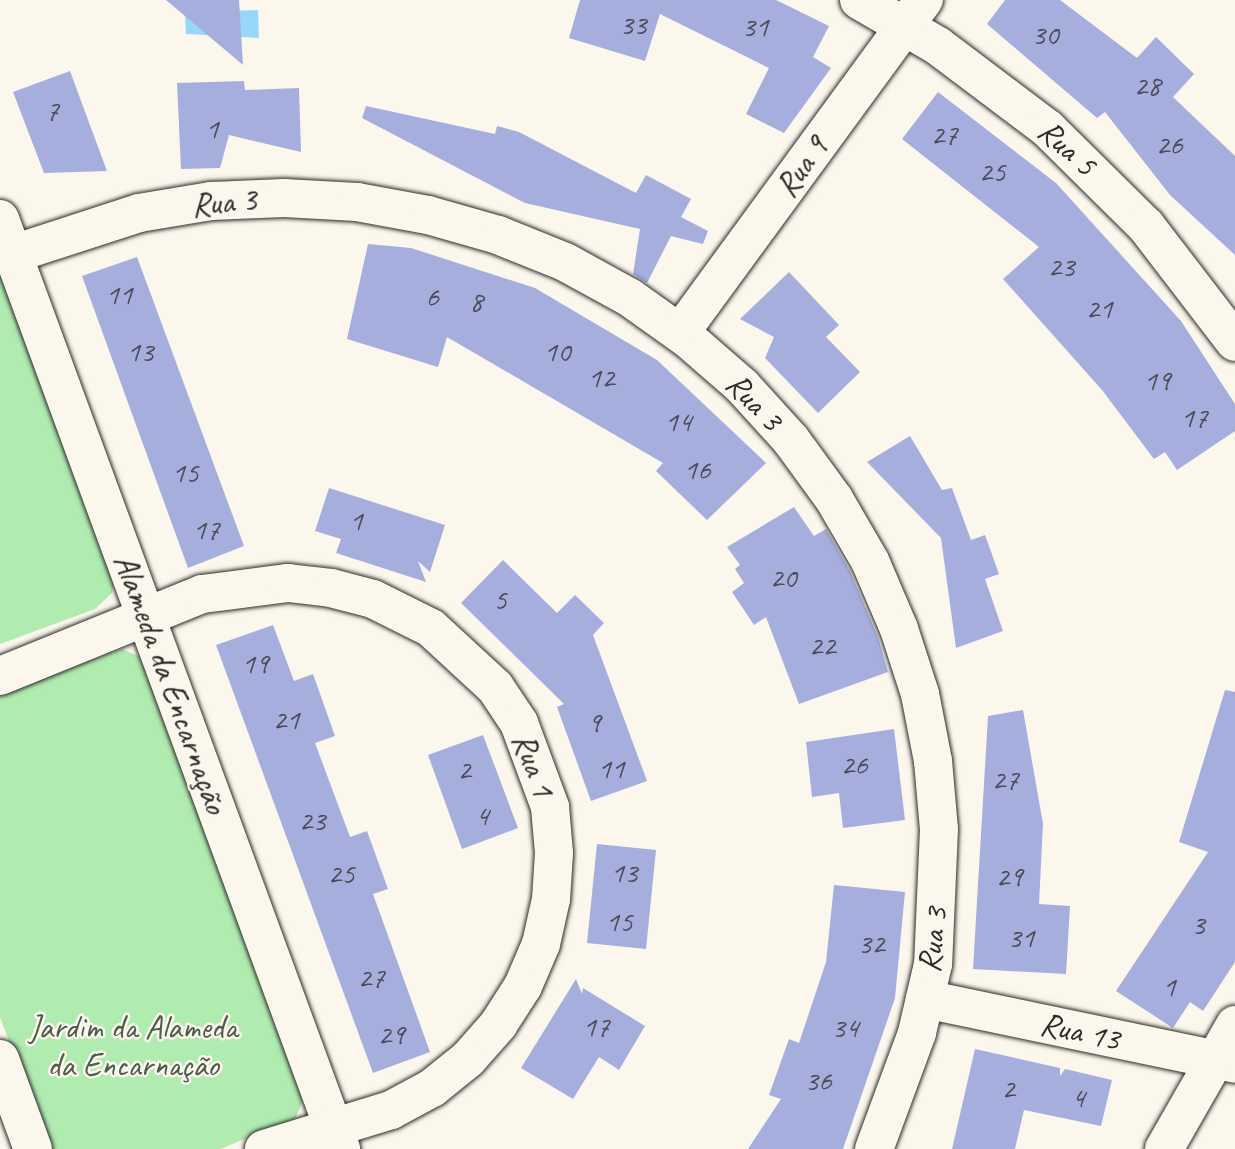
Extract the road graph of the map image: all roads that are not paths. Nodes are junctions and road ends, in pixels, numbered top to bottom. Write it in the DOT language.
graph roads {
  1 [pos="859,0"];
  2 [pos="914,13"];
  3 [pos="6,237"];
  4 [pos="680,333"];
  5 [pos="1235,342"];
  6 [pos="145,614"];
  7 [pos="0,676"];
  8 [pos="925,999"];
  9 [pos="1235,1025"];
  10 [pos="0,1059"];
  11 [pos="1224,1062"];
  12 [pos="338,1140"];
  13 [pos="33,1149"];
  14 [pos="264,1149"];
  15 [pos="874,1149"];
  16 [pos="1164,1149"];
  1 -- 2 [label="street, Rua 5"];
  2 -- 4 [label="street, Rua 9"];
  2 -- 5 [label="street, Rua 5"];
  3 -- 4 [label="street, Rua 3"];
  3 -- 6 [label="street, Alameda da Encarnação"];
  4 -- 8 [label="street, Rua 3"];
  6 -- 7 [label="street, Rua 1"];
  6 -- 12 [label="street, Alameda da Encarnação"];
  6 -- 12 [label="street, Rua 1"];
  8 -- 11 [label="street, Rua 13"];
  8 -- 15 [label="street, Rua 3"];
  9 -- 11 [label="street"];
  10 -- 13 [label="street"];
  11 -- 16 [label="street"];
  12 -- 14 [label="street, Rua 1"];
}
